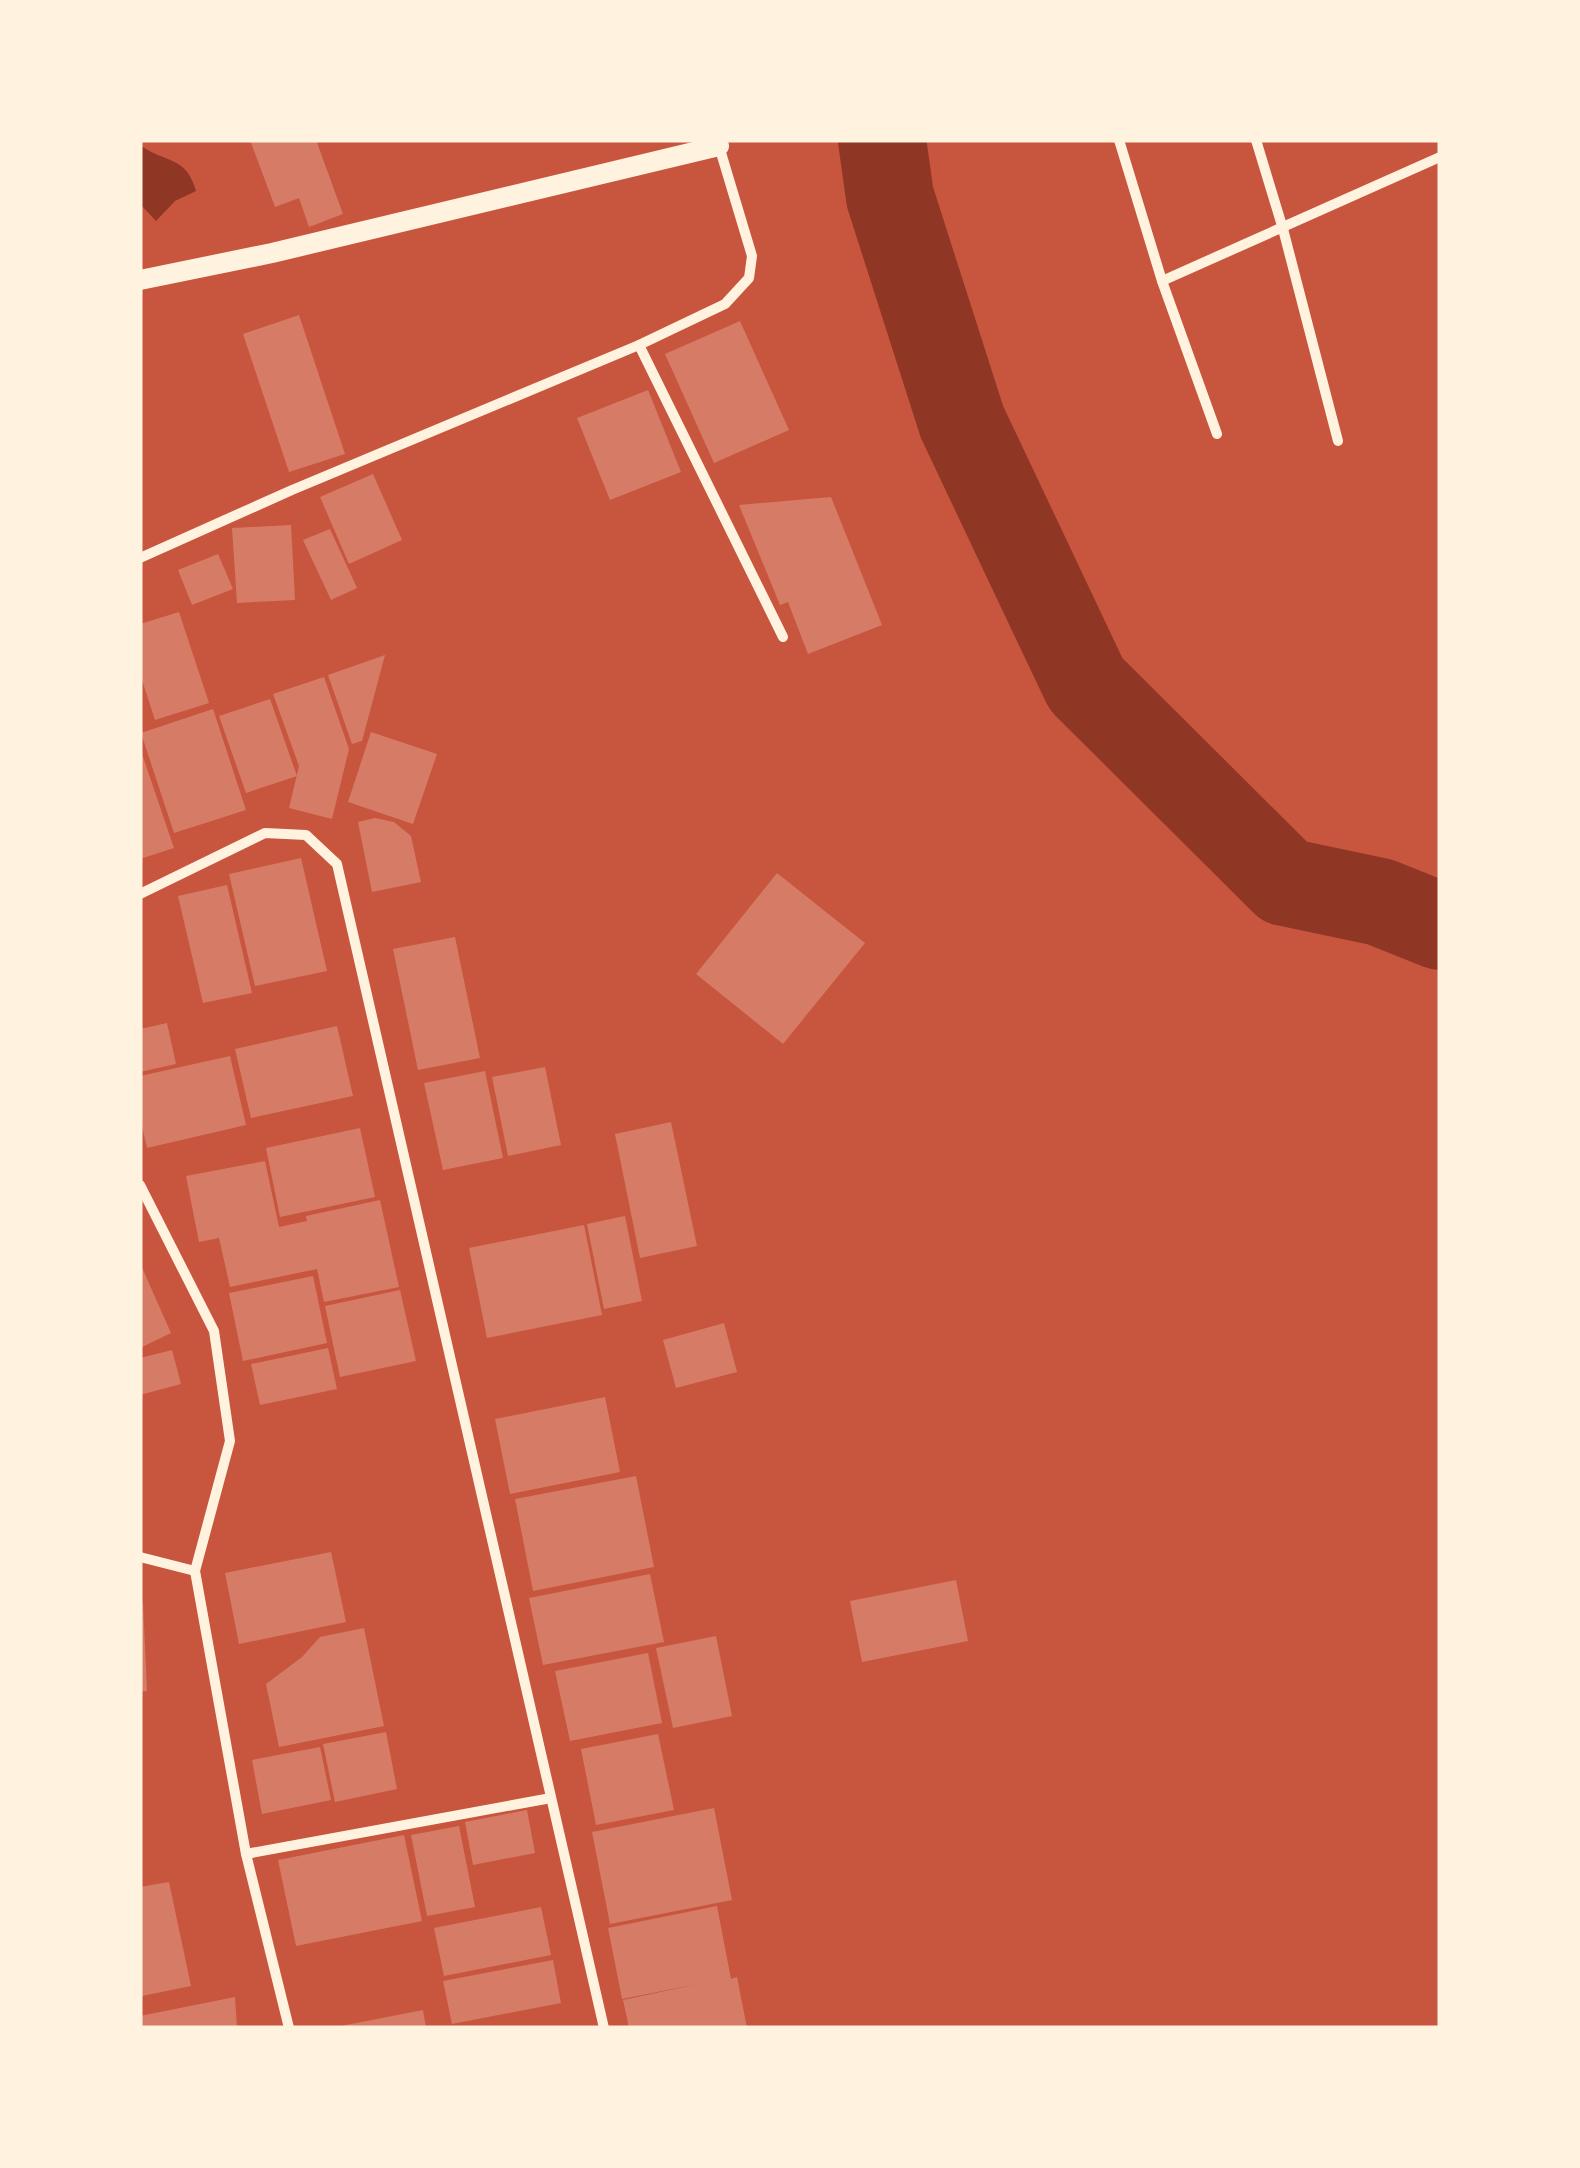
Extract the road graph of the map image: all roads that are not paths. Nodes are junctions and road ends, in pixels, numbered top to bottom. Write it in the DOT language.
graph roads {
  1 [pos="1119,140"];
  2 [pos="1256,140"];
  3 [pos="718,143"];
  4 [pos="1440,157"];
  5 [pos="1284,229"];
  6 [pos="140,280"];
  7 [pos="1162,281"];
  8 [pos="639,345"];
  9 [pos="1217,434"];
  10 [pos="1338,441"];
  11 [pos="140,558"];
  12 [pos="783,637"];
  13 [pos="140,894"];
  14 [pos="140,1185"];
  15 [pos="140,1557"];
  16 [pos="195,1571"];
  17 [pos="551,1798"];
  18 [pos="246,1854"];
  19 [pos="288,2028"];
  20 [pos="604,2028"];
  1 -- 7 [label="street"];
  2 -- 5 [label="street"];
  3 -- 6 [label="main road"];
  3 -- 8 [label="street"];
  4 -- 5 [label="street"];
  5 -- 7 [label="street"];
  5 -- 10 [label="street"];
  7 -- 9 [label="street"];
  8 -- 11 [label="street"];
  8 -- 12 [label="street"];
  13 -- 17 [label="street"];
  14 -- 16 [label="street"];
  15 -- 16 [label="street"];
  16 -- 18 [label="street"];
  17 -- 18 [label="street"];
  17 -- 20 [label="street"];
  18 -- 19 [label="street"];
}
